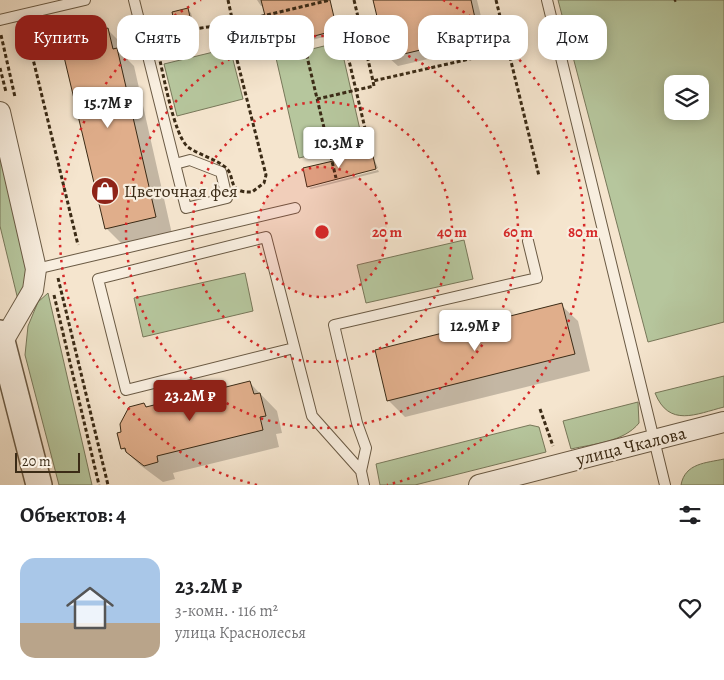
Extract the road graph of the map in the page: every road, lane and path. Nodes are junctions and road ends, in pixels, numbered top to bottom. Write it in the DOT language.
graph roads {
  1 [pos="86,0"];
  2 [pos="134,0"];
  3 [pos="228,0"];
  4 [pos="330,0"];
  5 [pos="354,0"];
  6 [pos="496,0"];
  7 [pos="547,0"];
  8 [pos="23,15"];
  9 [pos="500,15"];
  10 [pos="15,17"];
  11 [pos="0,20"];
  12 [pos="158,52"];
  13 [pos="34,60"];
  14 [pos="309,60"];
  15 [pos="349,60"];
  16 [pos="466,60"];
  17 [pos="511,60"];
  18 [pos="373,82"];
  19 [pos="356,90"];
  20 [pos="318,99"];
  21 [pos="0,112"];
  22 [pos="368,141"];
  23 [pos="175,164"];
  24 [pos="539,176"];
  25 [pos="336,178"];
  26 [pos="295,208"];
  27 [pos="528,241"];
  28 [pos="81,258"];
  29 [pos="36,269"];
  30 [pos="1,338"];
  31 [pos="294,348"];
  32 [pos="724,422"];
  33 [pos="653,440"];
  34 [pos="361,471"];
  35 [pos="39,485"];
  36 [pos="364,485"];
  37 [pos="479,485"];
  38 [pos="665,485"];
  1 -- 8 [label="lane"];
  2 -- 23 [label="lane"];
  3 -- 4 [label="path"];
  5 -- 18 [label="path"];
  6 -- 9 [label="path"];
  7 -- 33 [label="lane"];
  10 -- 11 [label="lane"];
  12 -- 12 [label="path"];
  13 -- 28 [label="path"];
  14 -- 20 [label="path"];
  15 -- 19 [label="path"];
  16 -- 18 [label="path"];
  17 -- 24 [label="path"];
  18 -- 19 [label="path"];
  19 -- 20 [label="path"];
  19 -- 22 [label="path"];
  20 -- 25 [label="path"];
  21 -- 29 [label="street"];
  23 -- 23 [label="lane"];
  26 -- 28 [label="lane"];
  27 -- 34 [label="lane"];
  28 -- 29 [label="lane"];
  29 -- 30 [label="street"];
  30 -- 35 [label="street"];
  31 -- 31 [label="lane"];
  31 -- 34 [label="lane"];
  32 -- 33 [label="street, улица Чкалова"];
  33 -- 37 [label="street, улица Чкалова"];
  33 -- 38 [label="lane"];
  34 -- 36 [label="lane"];
}
